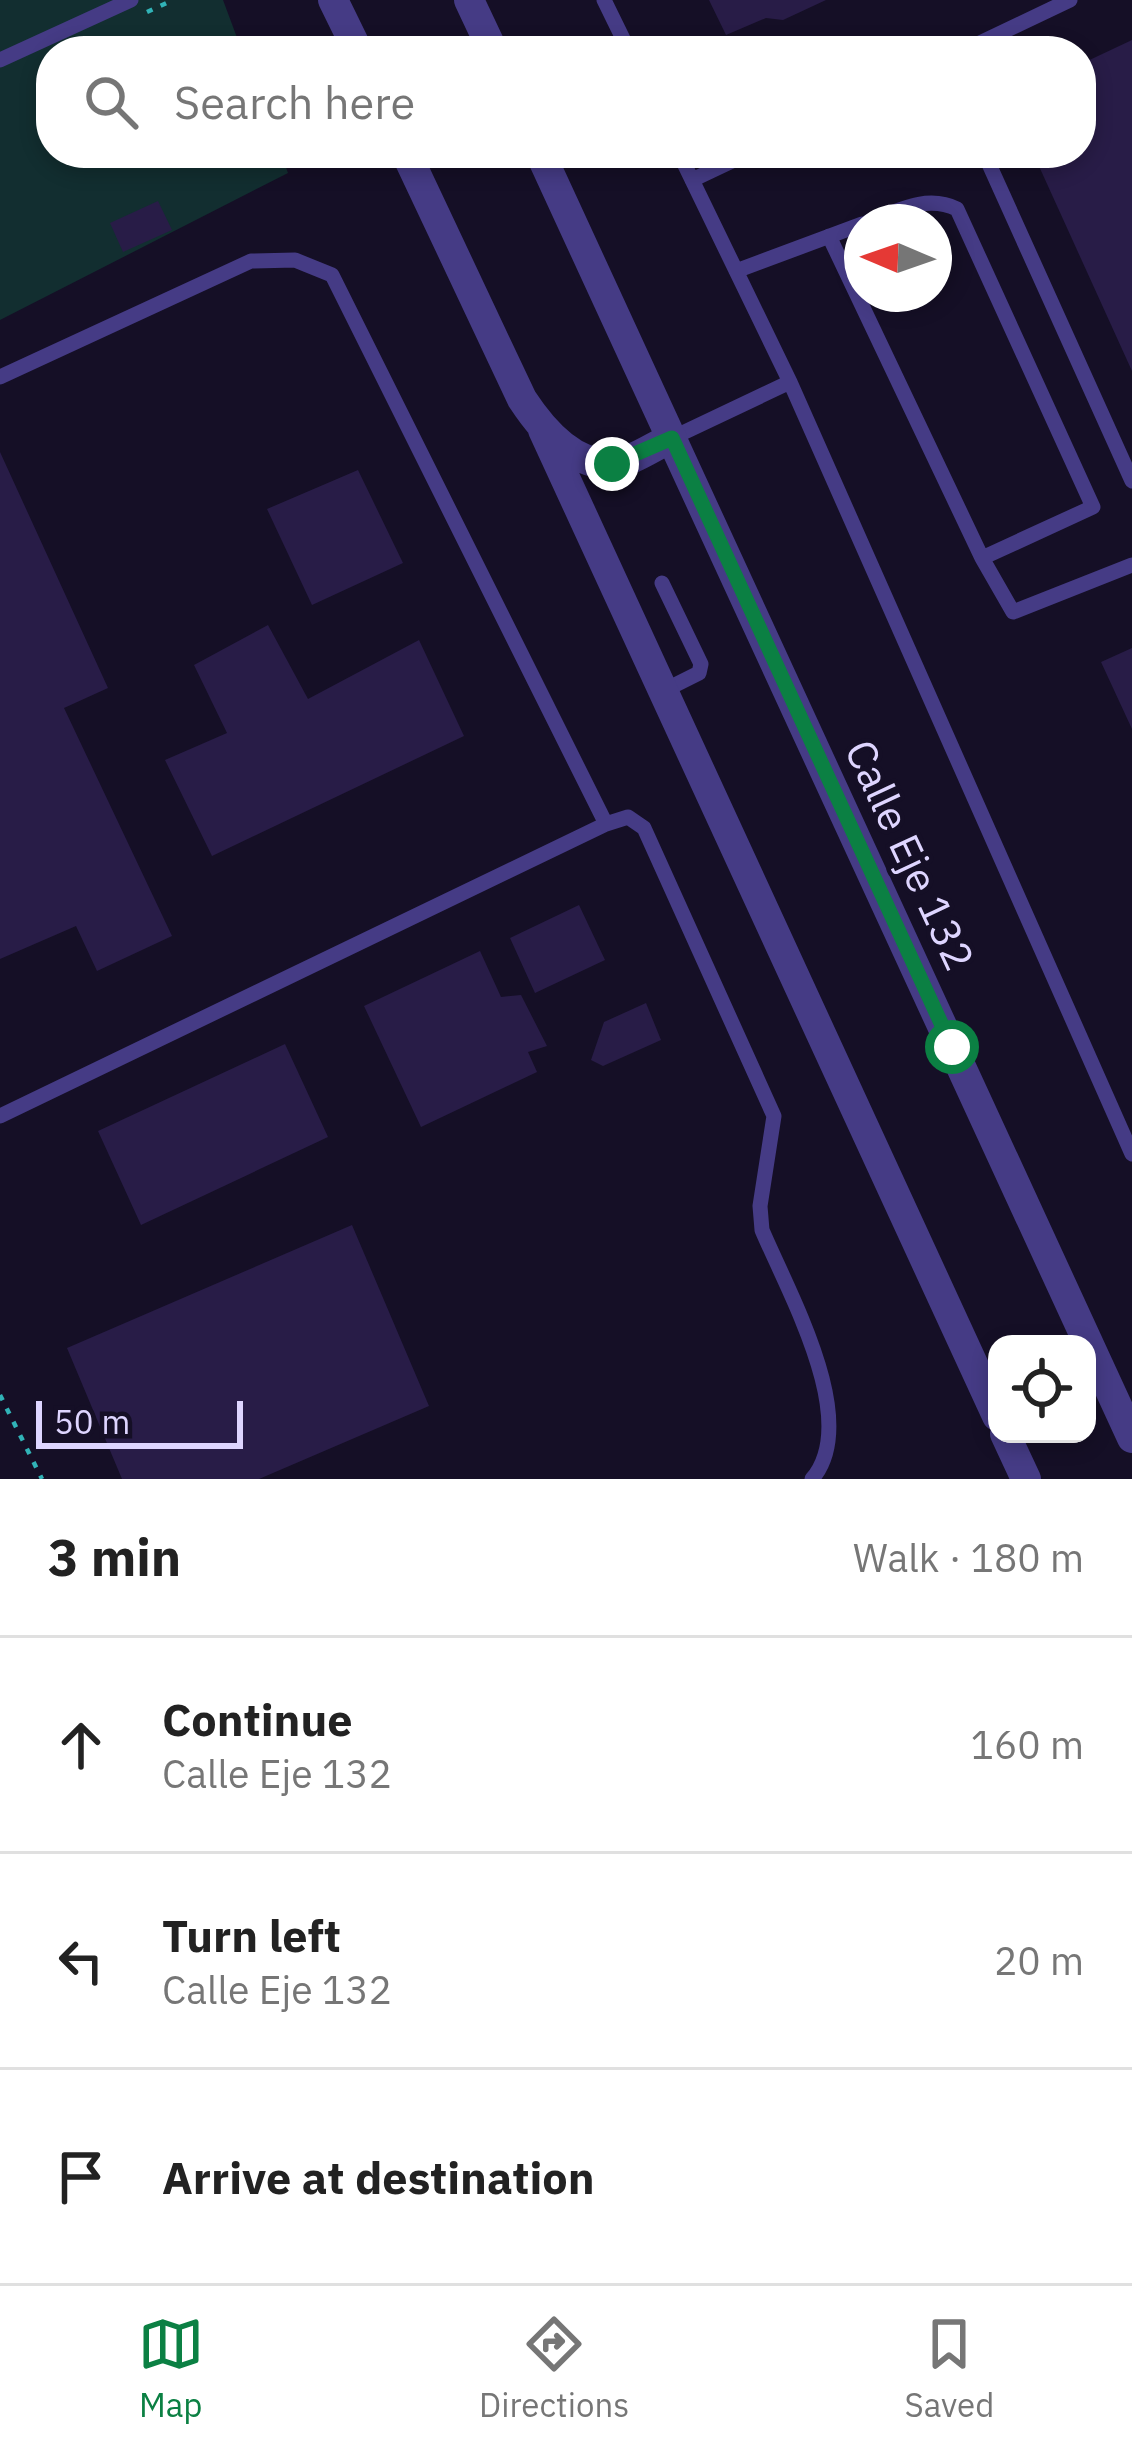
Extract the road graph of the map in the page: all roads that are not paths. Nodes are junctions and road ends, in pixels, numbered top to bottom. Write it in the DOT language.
graph roads {
  1 [pos="130,0"];
  2 [pos="334,0"];
  3 [pos="469,0"];
  4 [pos="604,0"];
  5 [pos="1070,0"];
  6 [pos="52,36"];
  7 [pos="351,36"];
  8 [pos="486,36"];
  9 [pos="621,36"];
  10 [pos="994,36"];
  11 [pos="36,43"];
  12 [pos="0,60"];
  13 [pos="413,168"];
  14 [pos="547,168"];
  15 [pos="686,168"];
  16 [pos="717,168"];
  17 [pos="991,168"];
  18 [pos="692,180"];
  19 [pos="917,204"];
  20 [pos="948,204"];
  21 [pos="952,206"];
  22 [pos="844,231"];
  23 [pos="829,236"];
  24 [pos="736,271"];
  25 [pos="0,377"];
  26 [pos="790,382"];
  27 [pos="543,430"];
  28 [pos="672,438"];
  29 [pos="1132,481"];
  30 [pos="982,558"];
  31 [pos="1132,565"];
  32 [pos="662,584"];
  33 [pos="663,691"];
  34 [pos="606,824"];
  35 [pos="0,1116"];
  36 [pos="1132,1154"];
  37 [pos="988,1396"];
  38 [pos="1132,1438"];
  39 [pos="1009,1443"];
  40 [pos="812,1479"];
  41 [pos="1026,1479"];
  1 -- 6 [label="lane"];
  2 -- 7 [label="street"];
  3 -- 8 [label="street"];
  4 -- 9 [label="lane"];
  5 -- 10 [label="lane"];
  11 -- 12 [label="lane"];
  13 -- 27 [label="street"];
  14 -- 28 [label="street, Calle Eje 132"];
  15 -- 18 [label="lane"];
  16 -- 18 [label="lane"];
  17 -- 29 [label="lane"];
  18 -- 24 [label="lane"];
  19 -- 20 [label="lane"];
  21 -- 30 [label="lane"];
  22 -- 23 [label="lane"];
  23 -- 24 [label="lane"];
  23 -- 30 [label="lane"];
  24 -- 26 [label="lane"];
  25 -- 34 [label="lane"];
  26 -- 28 [label="lane"];
  26 -- 36 [label="lane"];
  27 -- 28 [label="street"];
  27 -- 33 [label="street"];
  28 -- 38 [label="street, Calle Eje 132"];
  30 -- 31 [label="lane"];
  32 -- 33 [label="lane"];
  33 -- 37 [label="street"];
  34 -- 35 [label="lane"];
  34 -- 40 [label="lane"];
  39 -- 41 [label="street"];
}
